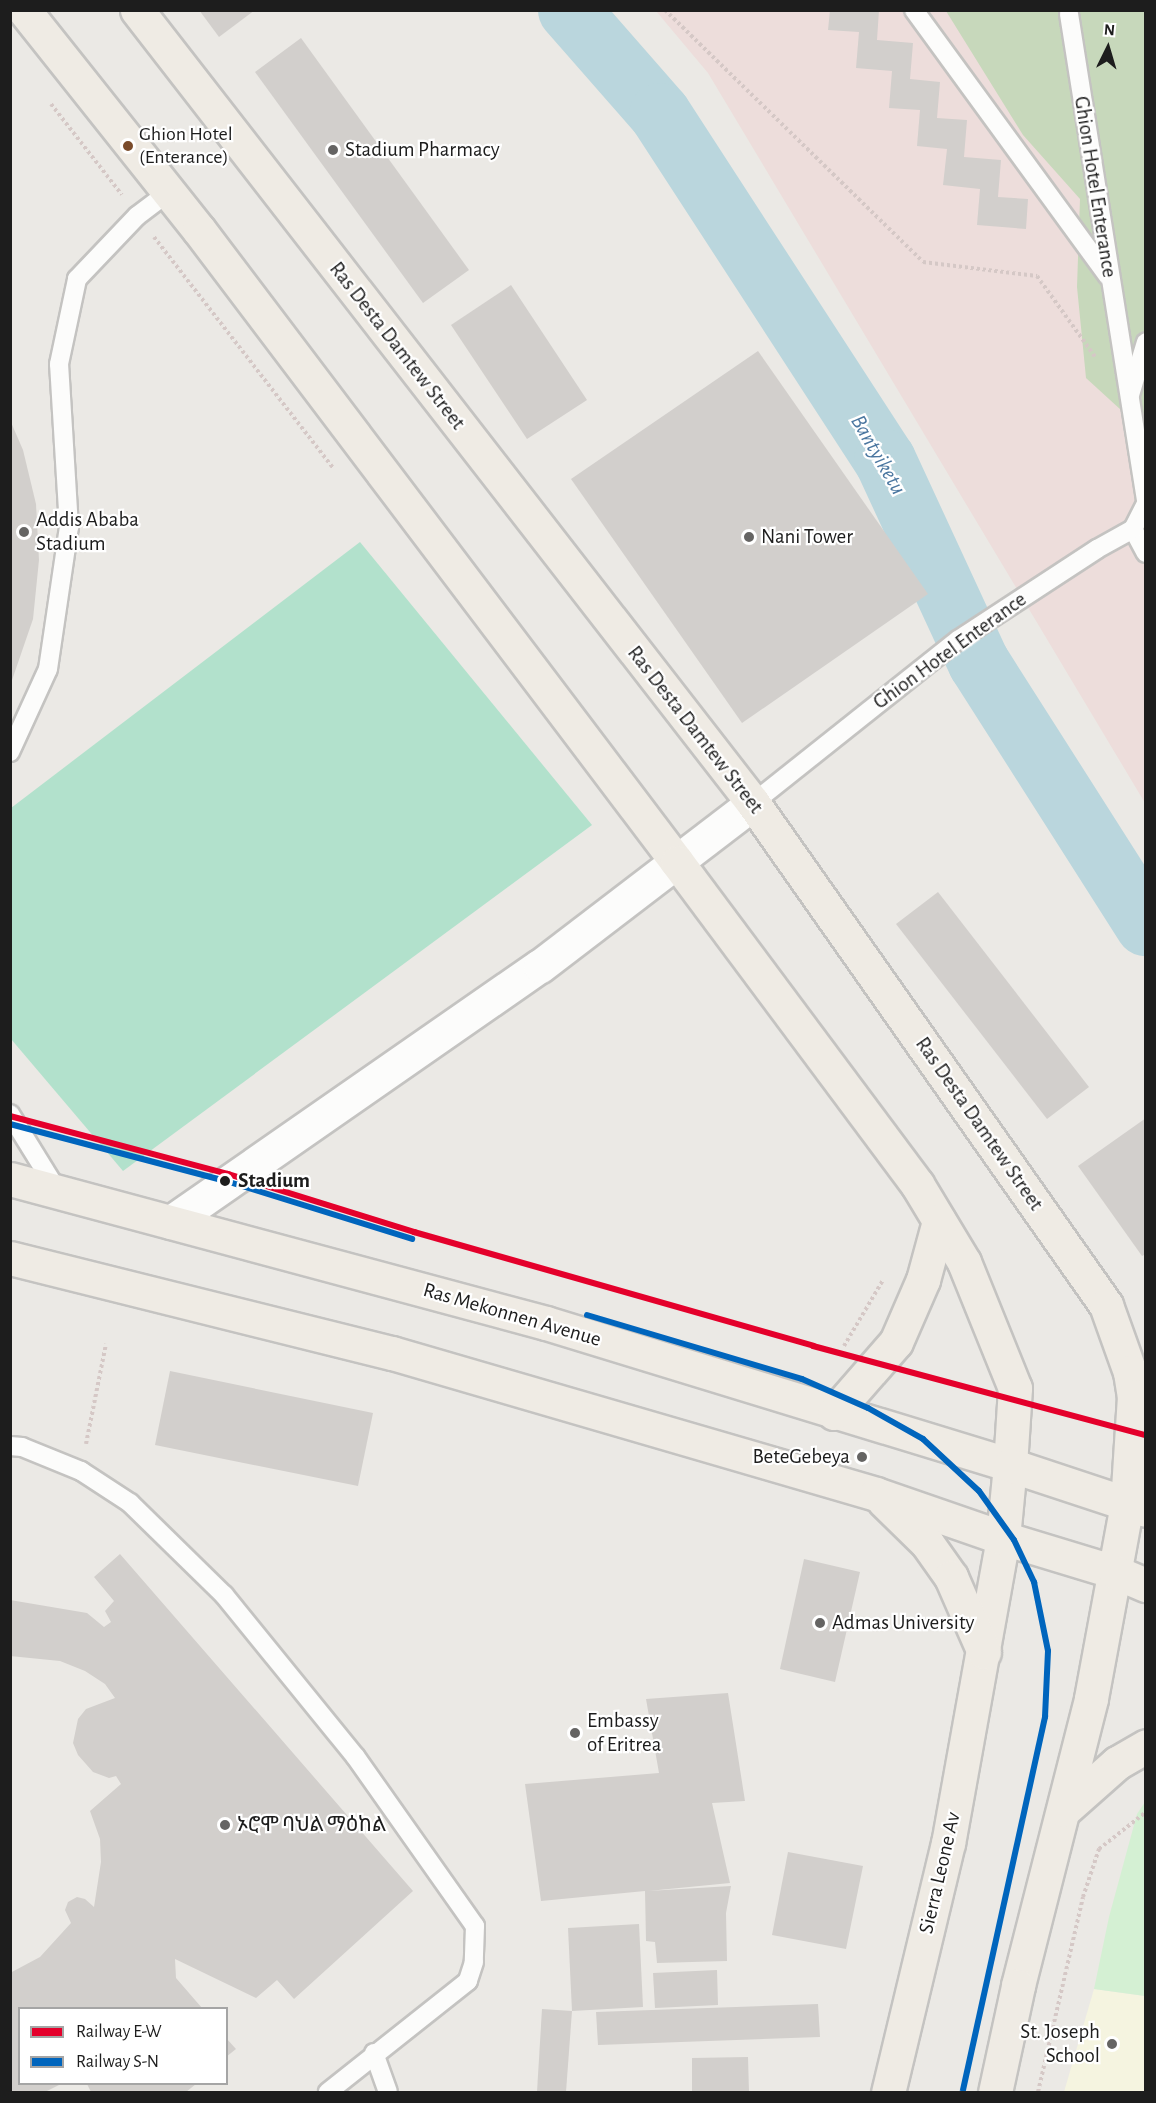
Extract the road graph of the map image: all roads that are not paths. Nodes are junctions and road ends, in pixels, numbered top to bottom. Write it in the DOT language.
graph roads {
  1 [pos="24,10"];
  2 [pos="137,10"];
  3 [pos="914,10"];
  4 [pos="1069,14"];
  5 [pos="169,192"];
  6 [pos="1109,278"];
  7 [pos="1146,342"];
  8 [pos="1128,403"];
  9 [pos="1146,503"];
  10 [pos="1133,529"];
  11 [pos="1146,553"];
  12 [pos="10,752"];
  13 [pos="753,803"];
  14 [pos="677,862"];
  15 [pos="10,1114"];
  16 [pos="10,1179"];
  17 [pos="57,1190"];
  18 [pos="939,1221"];
  19 [pos="171,1222"];
  20 [pos="10,1258"];
  21 [pos="1106,1305"];
  22 [pos="1146,1342"];
  23 [pos="834,1413"];
  24 [pos="10,1446"];
  25 [pos="1010,1465"];
  26 [pos="876,1494"];
  27 [pos="1136,1507"];
  28 [pos="1003,1538"];
  29 [pos="1115,1572"];
  30 [pos="1146,1585"];
  31 [pos="984,1652"];
  32 [pos="1146,1746"];
  33 [pos="1064,1810"];
  34 [pos="374,2053"];
  35 [pos="328,2092"];
  36 [pos="388,2092"];
  37 [pos="888,2092"];
  38 [pos="995,2092"];
  1 -- 5 [label="main road"];
  2 -- 13 [label="main road, Ras Desta Damtew Street"];
  3 -- 6 [label="lane"];
  4 -- 6 [label="lane, Ghion Hotel Enterance"];
  5 -- 12 [label="lane"];
  5 -- 14 [label="main road"];
  6 -- 8 [label="lane, Ghion Hotel Enterance"];
  7 -- 8 [label="lane"];
  8 -- 9 [label="lane, Ghion Hotel Enterance"];
  9 -- 10 [label="lane, Ghion Hotel Enterance"];
  10 -- 11 [label="lane"];
  10 -- 13 [label="lane, Ghion Hotel Enterance"];
  13 -- 14 [label="street"];
  13 -- 21 [label="main road, Ras Desta Damtew Street"];
  14 -- 18 [label="main road"];
  14 -- 19 [label="street"];
  15 -- 17 [label="lane"];
  16 -- 17 [label="main road, Ras Mekonnen Avenue"];
  17 -- 19 [label="main road, Ras Mekonnen Avenue"];
  18 -- 23 [label="main road"];
  18 -- 25 [label="main road"];
  19 -- 23 [label="main road, Ras Mekonnen Avenue"];
  20 -- 26 [label="main road"];
  21 -- 22 [label="main road"];
  21 -- 27 [label="main road, Ras Desta Damtew Street"];
  23 -- 25 [label="main road, Ras Mekonnen Avenue"];
  24 -- 34 [label="lane"];
  25 -- 27 [label="main road, Ras Mekonnen Avenue"];
  25 -- 28 [label="main road, Sierra Leone Av"];
  26 -- 28 [label="main road"];
  26 -- 31 [label="main road"];
  27 -- 29 [label="main road, Ras Desta Damtew Street"];
  28 -- 29 [label="main road"];
  28 -- 31 [label="main road, Sierra Leone Av"];
  29 -- 30 [label="main road"];
  29 -- 33 [label="main road, Ras Desta Damtew Street"];
  31 -- 37 [label="main road, Sierra Leone Av"];
  32 -- 33 [label="main road"];
  33 -- 38 [label="main road, Ras Desta Damtew Street"];
  34 -- 35 [label="lane"];
  34 -- 36 [label="lane"];
}
